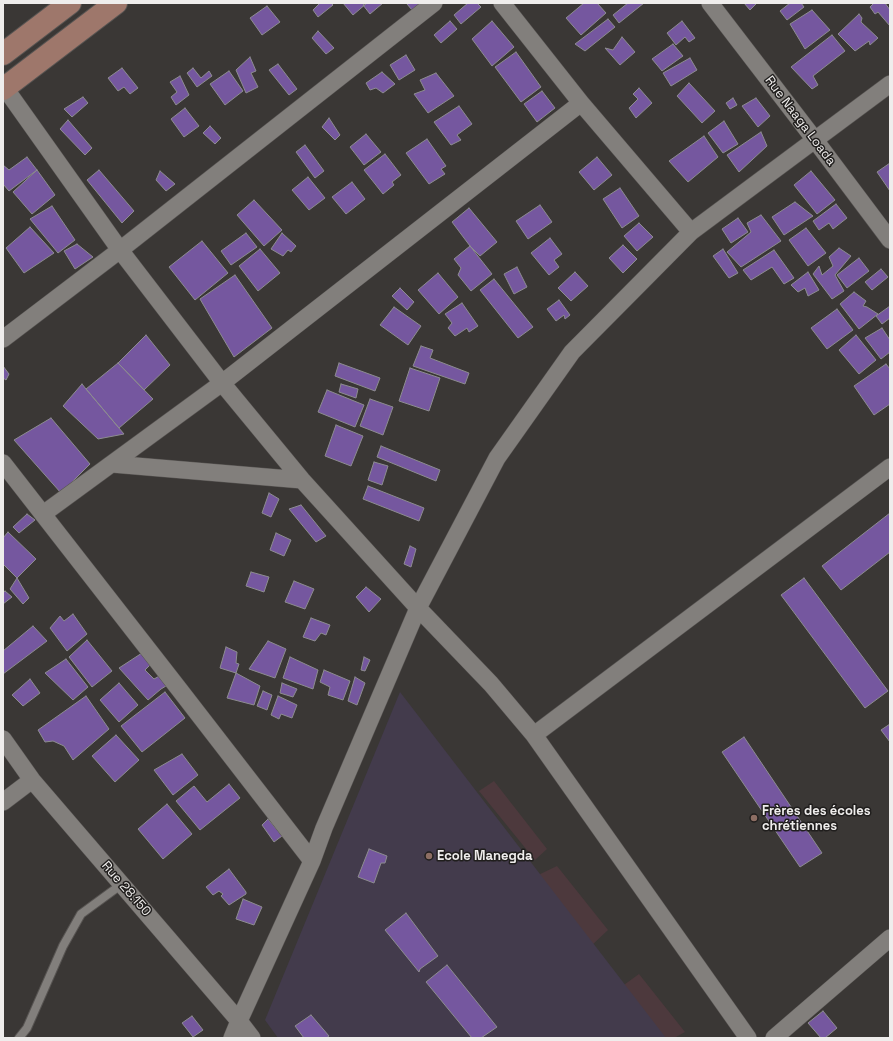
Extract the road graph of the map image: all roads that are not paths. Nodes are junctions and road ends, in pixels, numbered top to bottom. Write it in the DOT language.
graph roads {
  1 [pos="70,3"];
  2 [pos="116,3"];
  3 [pos="434,3"];
  4 [pos="502,3"];
  5 [pos="710,3"];
  6 [pos="3,54"];
  7 [pos="890,84"];
  8 [pos="4,88"];
  9 [pos="581,103"];
  10 [pos="815,140"];
  11 [pos="691,232"];
  12 [pos="890,240"];
  13 [pos="120,250"];
  14 [pos="3,339"];
  15 [pos="222,383"];
  16 [pos="3,463"];
  17 [pos="112,464"];
  18 [pos="890,467"];
  19 [pos="302,480"];
  20 [pos="43,514"];
  21 [pos="418,608"];
  22 [pos="534,734"];
  23 [pos="3,739"];
  24 [pos="32,780"];
  25 [pos="3,802"];
  26 [pos="312,861"];
  27 [pos="122,884"];
  28 [pos="890,938"];
  29 [pos="239,1021"];
  30 [pos="19,1038"];
  31 [pos="232,1038"];
  32 [pos="252,1038"];
  33 [pos="748,1038"];
  34 [pos="774,1038"];
  1 -- 6 [label="main road"];
  2 -- 8 [label="main road"];
  3 -- 13 [label="street"];
  4 -- 9 [label="street"];
  5 -- 10 [label="street, Rue Naaga Loada"];
  7 -- 10 [label="street"];
  8 -- 13 [label="street"];
  9 -- 11 [label="street"];
  9 -- 15 [label="street"];
  10 -- 11 [label="street"];
  10 -- 12 [label="street, Rue Naaga Loada"];
  11 -- 21 [label="street"];
  13 -- 14 [label="street"];
  13 -- 15 [label="street"];
  15 -- 17 [label="street"];
  15 -- 19 [label="street"];
  16 -- 20 [label="street"];
  17 -- 19 [label="street"];
  17 -- 20 [label="street"];
  18 -- 22 [label="street"];
  19 -- 21 [label="street"];
  20 -- 26 [label="street"];
  21 -- 22 [label="street"];
  21 -- 26 [label="street"];
  22 -- 33 [label="street"];
  23 -- 24 [label="street, Rue 28.150"];
  24 -- 25 [label="street"];
  24 -- 27 [label="street, Rue 28.150"];
  26 -- 29 [label="street"];
  27 -- 29 [label="street, Rue 28.150"];
  27 -- 30 [label="lane"];
  28 -- 34 [label="street"];
  29 -- 31 [label="street"];
  29 -- 32 [label="street, Rue 28.150"];
}
